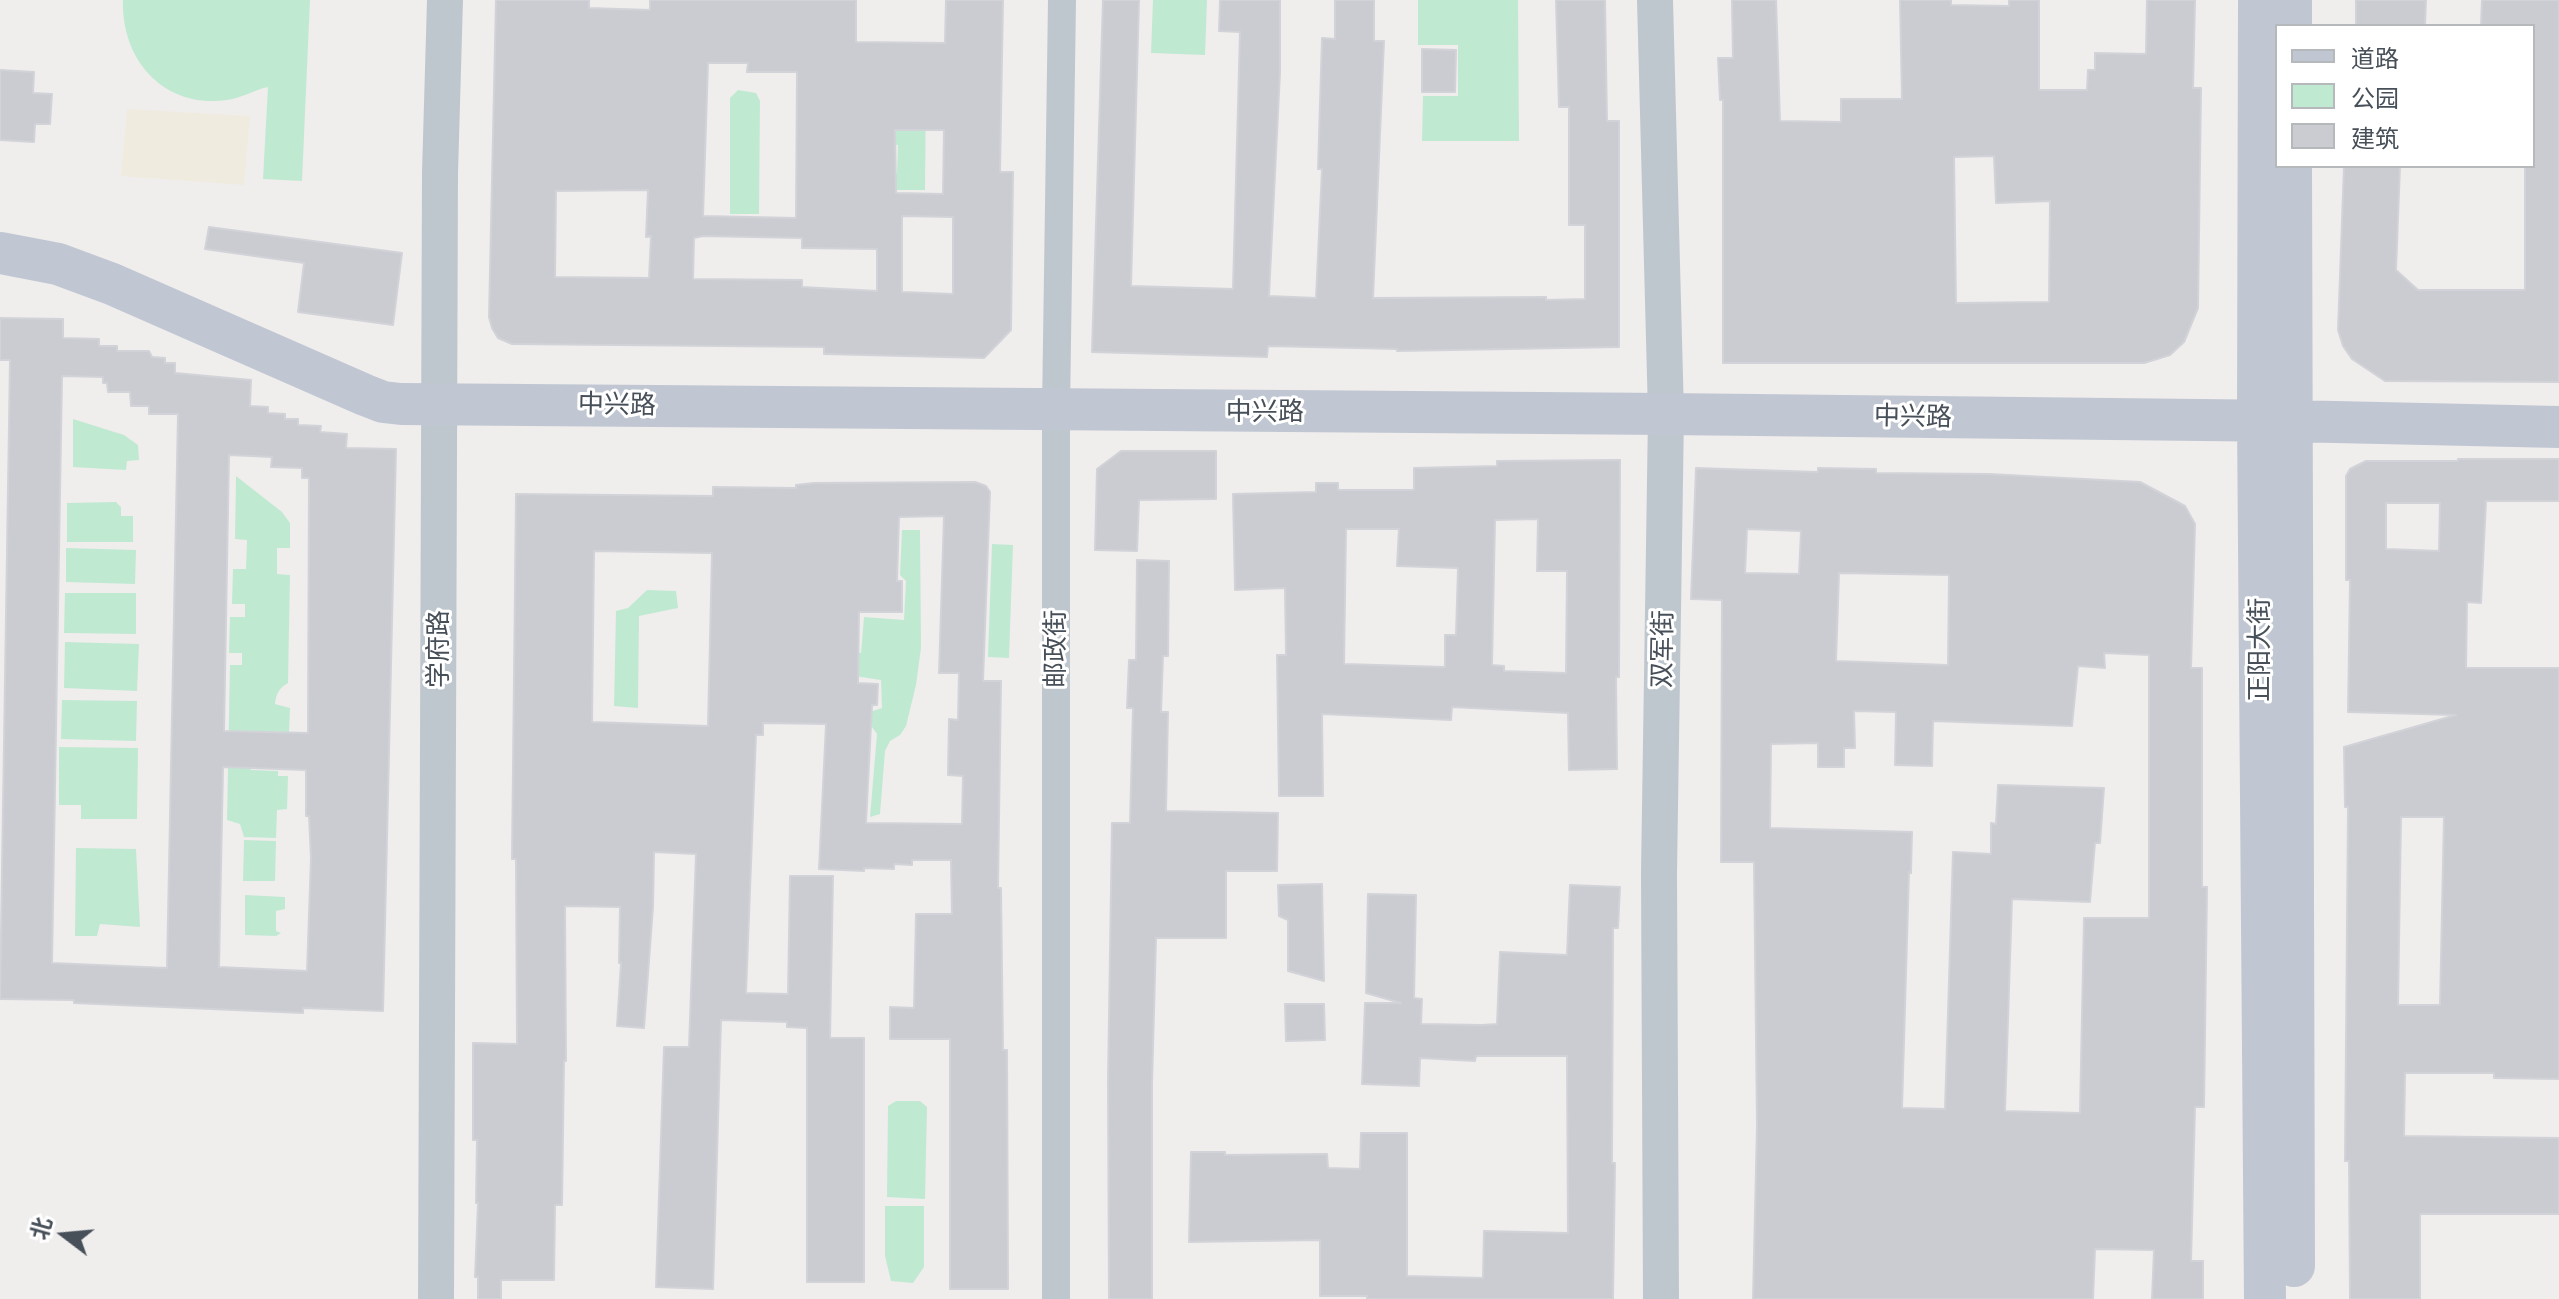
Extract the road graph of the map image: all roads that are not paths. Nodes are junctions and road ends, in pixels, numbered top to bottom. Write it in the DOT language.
graph roads {
  1 [pos="445,0"];
  2 [pos="1062,0"];
  3 [pos="1655,0"];
  4 [pos="2259,0"];
  5 [pos="2291,0"];
  6 [pos="2291,24"];
  7 [pos="2291,168"];
  8 [pos="0,253"];
  9 [pos="439,403"];
  10 [pos="1056,410"];
  11 [pos="1666,414"];
  12 [pos="2274,421"];
  13 [pos="2559,427"];
  14 [pos="436,1299"];
  15 [pos="1056,1299"];
  16 [pos="1661,1299"];
  17 [pos="2265,1299"];
  18 [pos="2294,1299"];
  1 -- 9 [label="street, 学府路"];
  2 -- 10 [label="street, 邮政街"];
  3 -- 11 [label="street, 双军街"];
  4 -- 12 [label="main road, 正阳大街"];
  5 -- 6 [label="main road"];
  7 -- 12 [label="main road, 正阳大街"];
  8 -- 9 [label="main road, 中兴路"];
  9 -- 10 [label="main road, 中兴路"];
  9 -- 14 [label="street, 学府路"];
  10 -- 11 [label="main road, 中兴路"];
  10 -- 15 [label="street, 邮政街"];
  11 -- 12 [label="main road, 中兴路"];
  11 -- 16 [label="street, 双军街"];
  12 -- 13 [label="main road, 中兴路"];
  12 -- 17 [label="main road, 正阳大街"];
  12 -- 18 [label="main road, 正阳大街"];
}
